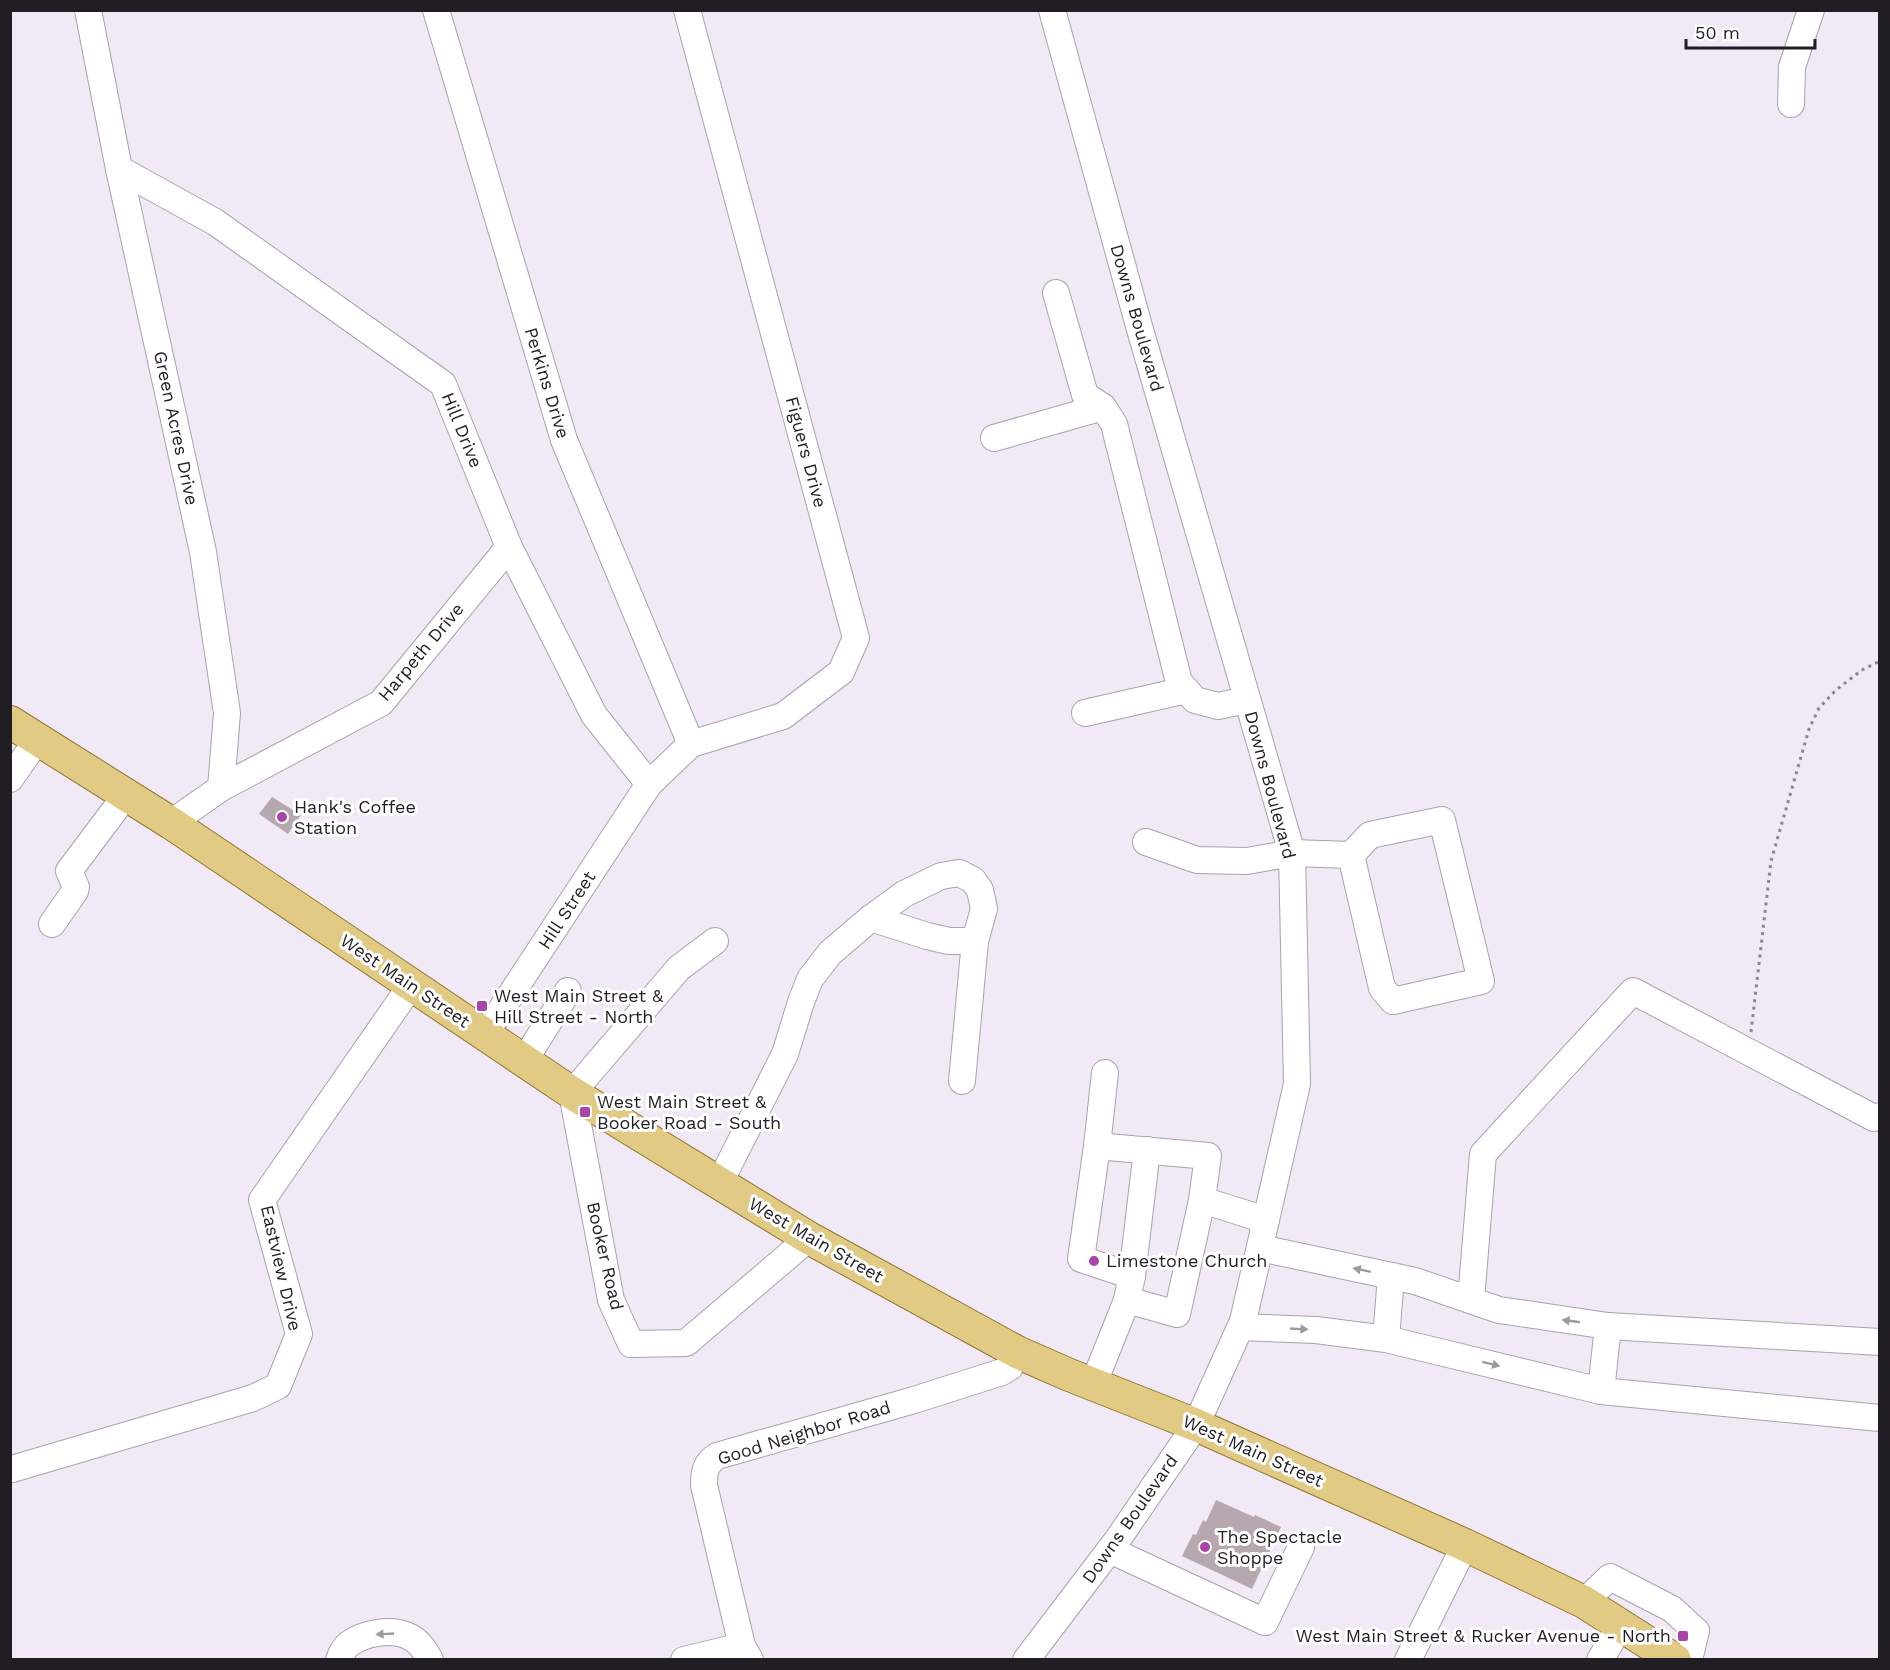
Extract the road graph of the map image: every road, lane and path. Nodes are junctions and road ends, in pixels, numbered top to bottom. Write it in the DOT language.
graph roads {
  1 [pos="88,10"];
  2 [pos="436,10"];
  3 [pos="687,10"];
  4 [pos="1052,10"];
  5 [pos="1811,10"];
  6 [pos="1791,104"];
  7 [pos="119,169"];
  8 [pos="1056,293"];
  9 [pos="1102,407"];
  10 [pos="994,438"];
  11 [pos="509,547"];
  12 [pos="1880,661"];
  13 [pos="1186,690"];
  14 [pos="1247,700"];
  15 [pos="1085,713"];
  16 [pos="10,722"];
  17 [pos="38,739"];
  18 [pos="691,744"];
  19 [pos="10,779"];
  20 [pos="649,784"];
  21 [pos="221,788"];
  22 [pos="126,795"];
  23 [pos="171,823"];
  24 [pos="1146,842"];
  25 [pos="1292,854"];
  26 [pos="1351,855"];
  27 [pos="871,918"];
  28 [pos="52,924"];
  29 [pos="715,941"];
  30 [pos="975,941"];
  31 [pos="412,984"];
  32 [pos="568,991"];
  33 [pos="484,1035"];
  34 [pos="1749,1053"];
  35 [pos="524,1061"];
  36 [pos="1105,1072"];
  37 [pos="962,1081"];
  38 [pos="572,1093"];
  39 [pos="1880,1116"];
  40 [pos="1097,1146"];
  41 [pos="1147,1150"];
  42 [pos="719,1184"];
  43 [pos="1202,1200"];
  44 [pos="1266,1220"];
  45 [pos="809,1238"];
  46 [pos="1260,1248"];
  47 [pos="1391,1276"];
  48 [pos="1129,1288"];
  49 [pos="1471,1300"];
  50 [pos="1608,1326"];
  51 [pos="1241,1327"];
  52 [pos="1386,1339"];
  53 [pos="1880,1342"];
  54 [pos="1017,1352"];
  55 [pos="1093,1384"];
  56 [pos="1601,1391"];
  57 [pos="1880,1418"];
  58 [pos="1196,1425"];
  59 [pos="10,1468"];
  60 [pos="1465,1545"];
  61 [pos="1301,1547"];
  62 [pos="1110,1550"];
  63 [pos="1584,1602"];
  64 [pos="1621,1625"];
  65 [pos="746,1653"];
  66 [pos="339,1659"];
  67 [pos="429,1659"];
  68 [pos="684,1659"];
  69 [pos="1026,1659"];
  70 [pos="1408,1659"];
  71 [pos="1600,1659"];
  72 [pos="1675,1659"];
  73 [pos="1689,1659"];
  1 -- 7 [label="street, Green Acres Drive"];
  2 -- 18 [label="street, Perkins Drive"];
  3 -- 18 [label="street, Figuers Drive"];
  4 -- 14 [label="street, Downs Boulevard"];
  5 -- 6 [label="street"];
  7 -- 11 [label="street, Hill Drive"];
  7 -- 21 [label="street, Green Acres Drive"];
  8 -- 9 [label="street"];
  9 -- 10 [label="street"];
  9 -- 13 [label="street"];
  11 -- 20 [label="street, Hill Drive"];
  11 -- 21 [label="street, Harpeth Drive"];
  12 -- 34 [label="path"];
  13 -- 14 [label="street"];
  13 -- 15 [label="street"];
  14 -- 25 [label="street, Downs Boulevard"];
  16 -- 17 [label="main road, West Main Street"];
  17 -- 19 [label="street"];
  17 -- 22 [label="main road, West Main Street"];
  18 -- 20 [label="street, Figuers Drive"];
  20 -- 33 [label="street, Hill Street"];
  21 -- 23 [label="street"];
  22 -- 23 [label="main road, West Main Street"];
  22 -- 28 [label="street"];
  23 -- 31 [label="main road, West Main Street"];
  24 -- 25 [label="street"];
  25 -- 26 [label="street"];
  25 -- 44 [label="street, Downs Boulevard"];
  26 -- 26 [label="street"];
  27 -- 30 [label="street"];
  27 -- 30 [label="street"];
  27 -- 42 [label="street"];
  29 -- 38 [label="street"];
  30 -- 37 [label="street"];
  31 -- 33 [label="main road, West Main Street"];
  31 -- 59 [label="street, Eastview Drive"];
  32 -- 35 [label="street"];
  33 -- 35 [label="main road, West Main Street"];
  34 -- 39 [label="street"];
  34 -- 49 [label="street"];
  35 -- 38 [label="main road, West Main Street"];
  36 -- 40 [label="street"];
  38 -- 42 [label="main road, West Main Street"];
  38 -- 45 [label="street, Booker Road"];
  40 -- 41 [label="street"];
  40 -- 48 [label="street"];
  41 -- 43 [label="street"];
  41 -- 48 [label="street"];
  42 -- 45 [label="main road, West Main Street"];
  43 -- 44 [label="street"];
  43 -- 48 [label="street"];
  44 -- 46 [label="street, Downs Boulevard"];
  45 -- 54 [label="main road, West Main Street"];
  47 -- 46 [label="street, one-way"];
  46 -- 51 [label="street, Downs Boulevard"];
  47 -- 49 [label="street"];
  47 -- 52 [label="street"];
  48 -- 55 [label="street"];
  50 -- 49 [label="street, one-way"];
  50 -- 53 [label="street"];
  50 -- 56 [label="street"];
  51 -- 52 [label="street, one-way"];
  51 -- 58 [label="street, Downs Boulevard"];
  52 -- 56 [label="street, one-way"];
  54 -- 55 [label="main road, West Main Street"];
  54 -- 65 [label="street, Good Neighbor Road"];
  55 -- 58 [label="main road, West Main Street"];
  56 -- 57 [label="street"];
  58 -- 60 [label="main road, West Main Street"];
  58 -- 62 [label="street, Downs Boulevard"];
  60 -- 63 [label="main road, West Main Street"];
  60 -- 70 [label="street"];
  61 -- 62 [label="street"];
  62 -- 69 [label="street, Downs Boulevard"];
  63 -- 64 [label="main road, West Main Street"];
  63 -- 73 [label="street"];
  64 -- 71 [label="street"];
  64 -- 72 [label="main road, West Main Street"];
  65 -- 68 [label="street"];
  67 -- 66 [label="street, one-way"];
}
